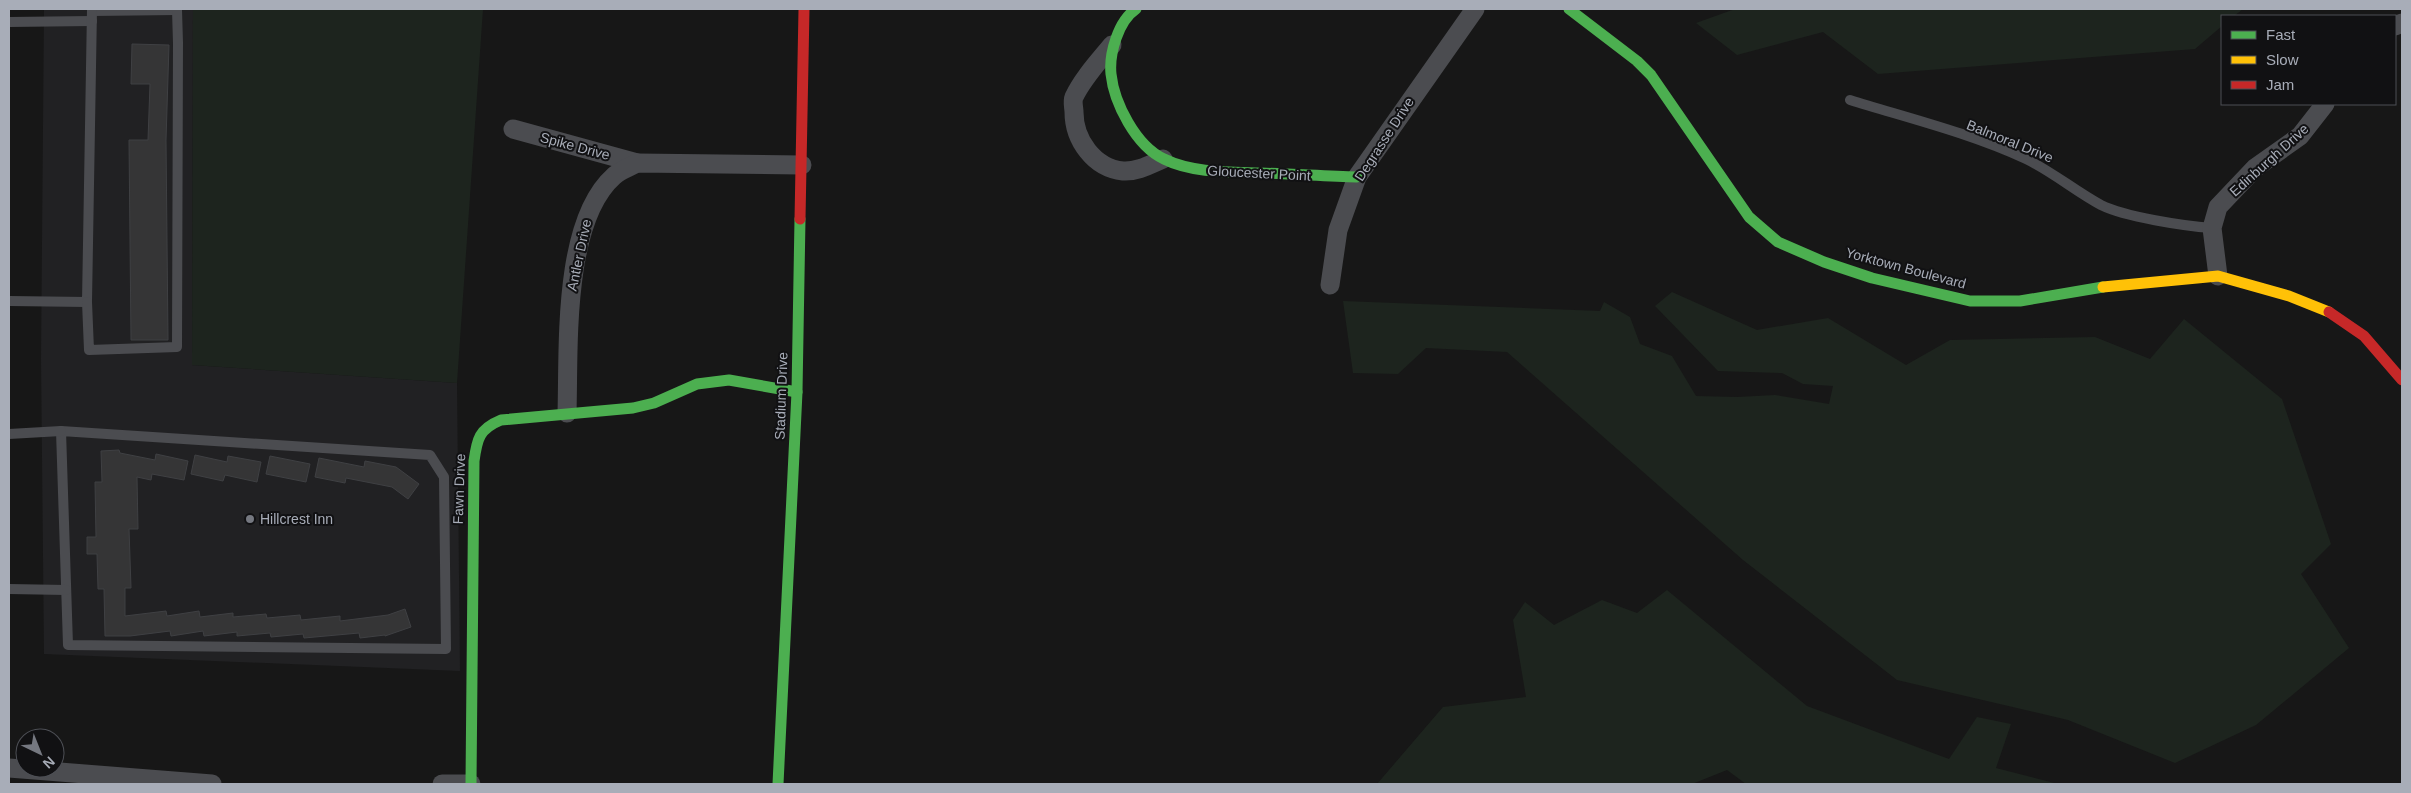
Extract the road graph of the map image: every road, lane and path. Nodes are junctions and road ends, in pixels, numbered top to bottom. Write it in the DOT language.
graph roads {
  1 [pos="804,9"];
  2 [pos="1475,9"];
  3 [pos="1569,9"];
  4 [pos="177,10"];
  5 [pos="1130,10"];
  6 [pos="92,14"];
  7 [pos="9,22"];
  8 [pos="1115,41"];
  9 [pos="1850,100"];
  10 [pos="2324,105"];
  11 [pos="512,129"];
  12 [pos="1163,159"];
  13 [pos="637,163"];
  14 [pos="802,165"];
  15 [pos="1357,177"];
  16 [pos="2212,228"];
  17 [pos="2218,276"];
  18 [pos="1330,285"];
  19 [pos="9,301"];
  20 [pos="87,302"];
  21 [pos="2402,380"];
  22 [pos="797,392"];
  23 [pos="567,413"];
  24 [pos="61,431"];
  25 [pos="9,434"];
  26 [pos="9,590"];
  27 [pos="66,590"];
  28 [pos="9,768"];
  29 [pos="212,784"];
  30 [pos="442,784"];
  31 [pos="471,784"];
  32 [pos="778,784"];
  1 -- 14 [label="street, Stadium Drive"];
  2 -- 15 [label="street, Degrasse Drive"];
  3 -- 17 [label="street, Yorktown Boulevard"];
  4 -- 6 [label="lane"];
  4 -- 20 [label="lane"];
  5 -- 8 [label="street, Gloucester Point"];
  6 -- 7 [label="lane"];
  6 -- 20 [label="lane"];
  8 -- 12 [label="street, Gloucester Point"];
  8 -- 12 [label="street, Gloucester Point"];
  9 -- 16 [label="lane, Balmoral Drive"];
  10 -- 16 [label="street, Edinburgh Drive"];
  11 -- 13 [label="street, Spike Drive"];
  12 -- 15 [label="street, Gloucester Point"];
  13 -- 14 [label="street"];
  13 -- 23 [label="street, Antler Drive"];
  14 -- 22 [label="street, Stadium Drive"];
  15 -- 18 [label="street, Degrasse Drive"];
  16 -- 17 [label="street, Edinburgh Drive"];
  17 -- 21 [label="street, Yorktown Boulevard"];
  19 -- 20 [label="lane"];
  22 -- 23 [label="street, Fawn Drive"];
  22 -- 32 [label="street, Stadium Drive"];
  23 -- 31 [label="street, Fawn Drive"];
  24 -- 25 [label="lane"];
  24 -- 27 [label="lane"];
  24 -- 27 [label="lane"];
  26 -- 27 [label="lane"];
  28 -- 29 [label="street"];
  30 -- 31 [label="street"];
}
